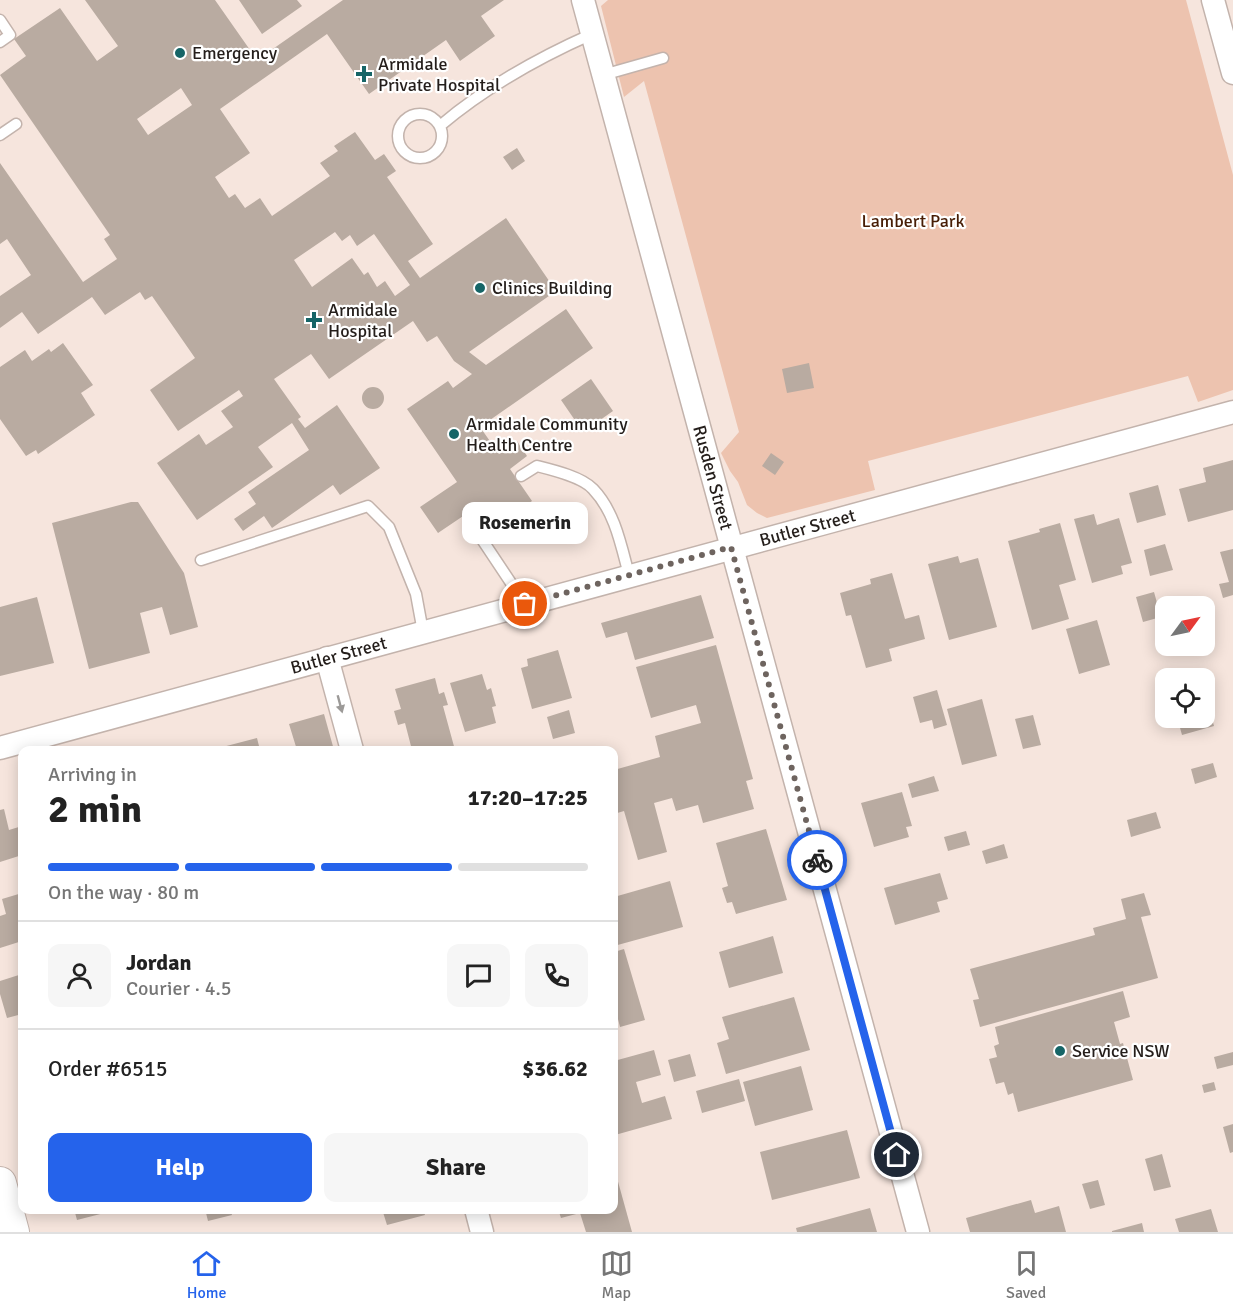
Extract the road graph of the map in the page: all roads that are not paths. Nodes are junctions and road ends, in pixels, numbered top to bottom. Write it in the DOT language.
graph roads {
  1 [pos="583,0"];
  2 [pos="1213,0"];
  3 [pos="0,20"];
  4 [pos="592,34"];
  5 [pos="0,42"];
  6 [pos="663,58"];
  7 [pos="1233,72"];
  8 [pos="603,75"];
  9 [pos="16,124"];
  10 [pos="441,126"];
  11 [pos="0,135"];
  12 [pos="1233,412"];
  13 [pos="521,476"];
  14 [pos="469,520"];
  15 [pos="731,547"];
  16 [pos="201,560"];
  17 [pos="629,575"];
  18 [pos="525,604"];
  19 [pos="423,632"];
  20 [pos="327,658"];
  21 [pos="351,746"];
  22 [pos="0,748"];
  23 [pos="1,1194"];
  24 [pos="477,1214"];
  25 [pos="13,1232"];
  26 [pos="482,1232"];
  27 [pos="918,1232"];
  1 -- 4 [label="street, Rusden Street"];
  2 -- 7 [label="street"];
  3 -- 5 [label="lane"];
  4 -- 8 [label="street, Rusden Street"];
  4 -- 10 [label="lane"];
  6 -- 8 [label="lane"];
  8 -- 15 [label="street, Rusden Street"];
  9 -- 11 [label="lane"];
  10 -- 10 [label="lane"];
  12 -- 15 [label="street, Butler Street"];
  13 -- 17 [label="lane"];
  14 -- 18 [label="lane"];
  15 -- 17 [label="street, Butler Street"];
  15 -- 27 [label="street, Rusden Street"];
  16 -- 19 [label="lane"];
  17 -- 18 [label="street, Butler Street"];
  18 -- 19 [label="street, Butler Street"];
  19 -- 20 [label="street, Butler Street"];
  20 -- 21 [label="street, one-way"];
  20 -- 22 [label="street, Butler Street"];
  23 -- 25 [label="street"];
  24 -- 26 [label="street"];
}
